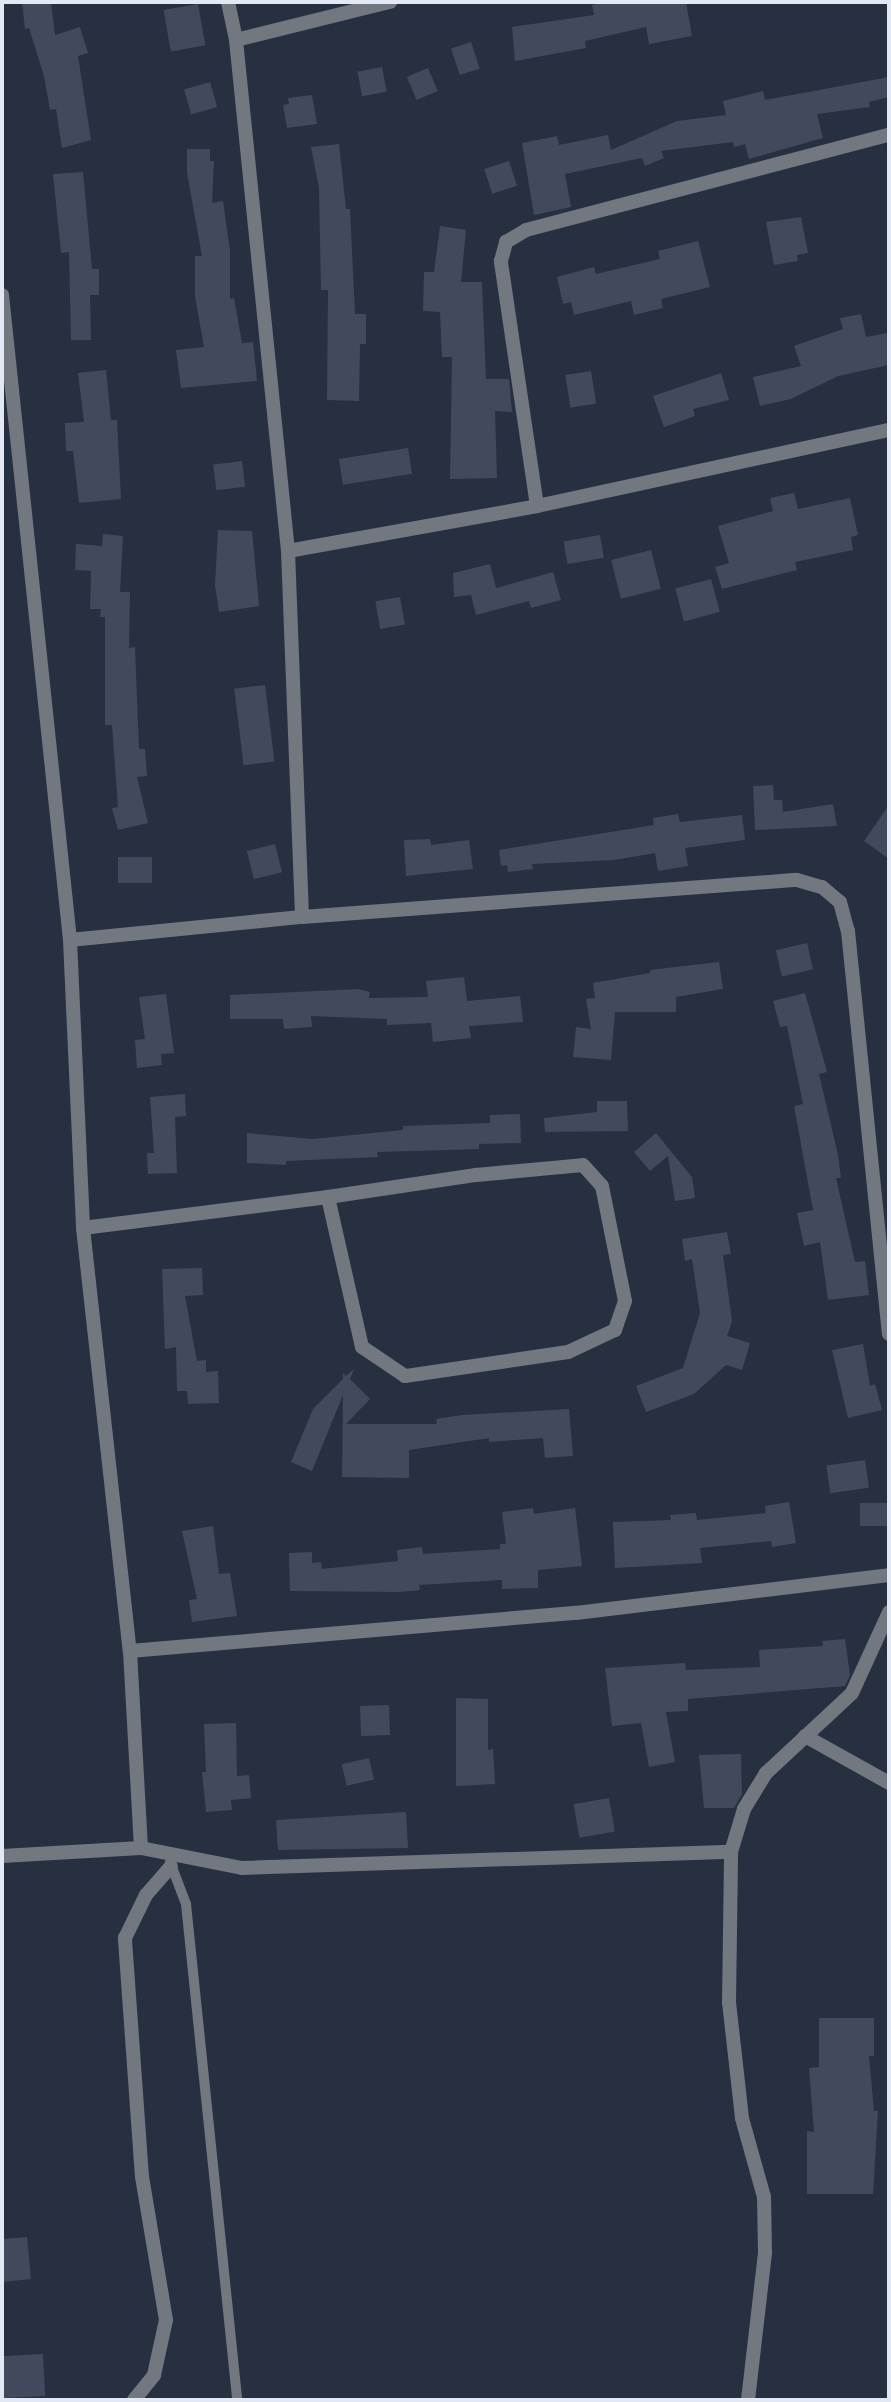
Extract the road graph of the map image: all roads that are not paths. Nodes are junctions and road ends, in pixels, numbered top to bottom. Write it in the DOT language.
graph roads {
  1 [pos="228,2"];
  2 [pos="390,2"];
  3 [pos="236,40"];
  4 [pos="889,135"];
  5 [pos="2,295"];
  6 [pos="889,430"];
  7 [pos="537,506"];
  8 [pos="288,551"];
  9 [pos="302,917"];
  10 [pos="71,940"];
  11 [pos="328,1197"];
  12 [pos="83,1228"];
  13 [pos="887,1309"];
  14 [pos="889,1334"];
  15 [pos="889,1575"];
  16 [pos="889,1612"];
  17 [pos="130,1651"];
  18 [pos="805,1736"];
  19 [pos="889,1783"];
  20 [pos="141,1848"];
  21 [pos="731,1852"];
  22 [pos="2,1856"];
  23 [pos="169,1859"];
  24 [pos="134,2400"];
  25 [pos="237,2400"];
  26 [pos="748,2400"];
  1 -- 3 [label="street"];
  2 -- 3 [label="street"];
  3 -- 8 [label="street"];
  4 -- 7 [label="street"];
  5 -- 10 [label="street"];
  6 -- 7 [label="street"];
  7 -- 8 [label="street"];
  8 -- 9 [label="street"];
  9 -- 10 [label="street"];
  9 -- 13 [label="street"];
  10 -- 12 [label="street"];
  11 -- 11 [label="street"];
  11 -- 12 [label="street"];
  12 -- 17 [label="street"];
  13 -- 14 [label="street"];
  15 -- 17 [label="street"];
  16 -- 18 [label="street"];
  17 -- 20 [label="street"];
  18 -- 19 [label="street"];
  18 -- 21 [label="street"];
  20 -- 22 [label="street"];
  20 -- 23 [label="street"];
  21 -- 23 [label="street"];
  21 -- 26 [label="street"];
  23 -- 24 [label="street"];
  23 -- 25 [label="lane"];
}
